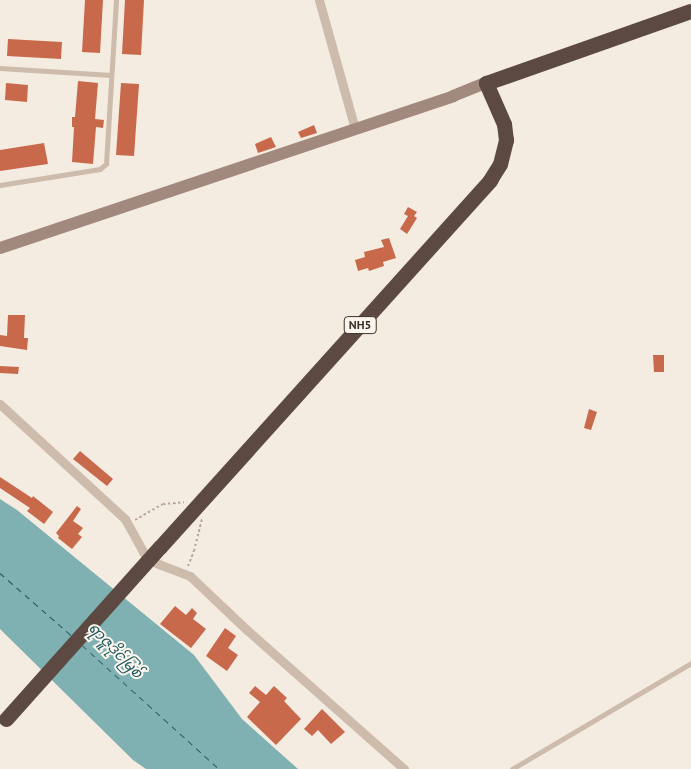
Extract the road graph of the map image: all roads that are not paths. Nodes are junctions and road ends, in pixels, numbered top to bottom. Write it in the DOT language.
graph roads {
  1 [pos="116,0"];
  2 [pos="319,0"];
  3 [pos="691,11"];
  4 [pos="0,68"];
  5 [pos="111,75"];
  6 [pos="486,83"];
  7 [pos="355,129"];
  8 [pos="0,185"];
  9 [pos="0,248"];
  10 [pos="0,404"];
  11 [pos="691,662"];
  12 [pos="3,722"];
  13 [pos="404,769"];
  14 [pos="512,769"];
  1 -- 5 [label="lane"];
  2 -- 7 [label="street"];
  3 -- 6 [label="highway"];
  4 -- 5 [label="lane"];
  5 -- 8 [label="lane"];
  6 -- 7 [label="main road"];
  6 -- 12 [label="highway, NH5, bridge"];
  7 -- 9 [label="main road"];
  10 -- 13 [label="street"];
  11 -- 14 [label="lane"];
}
